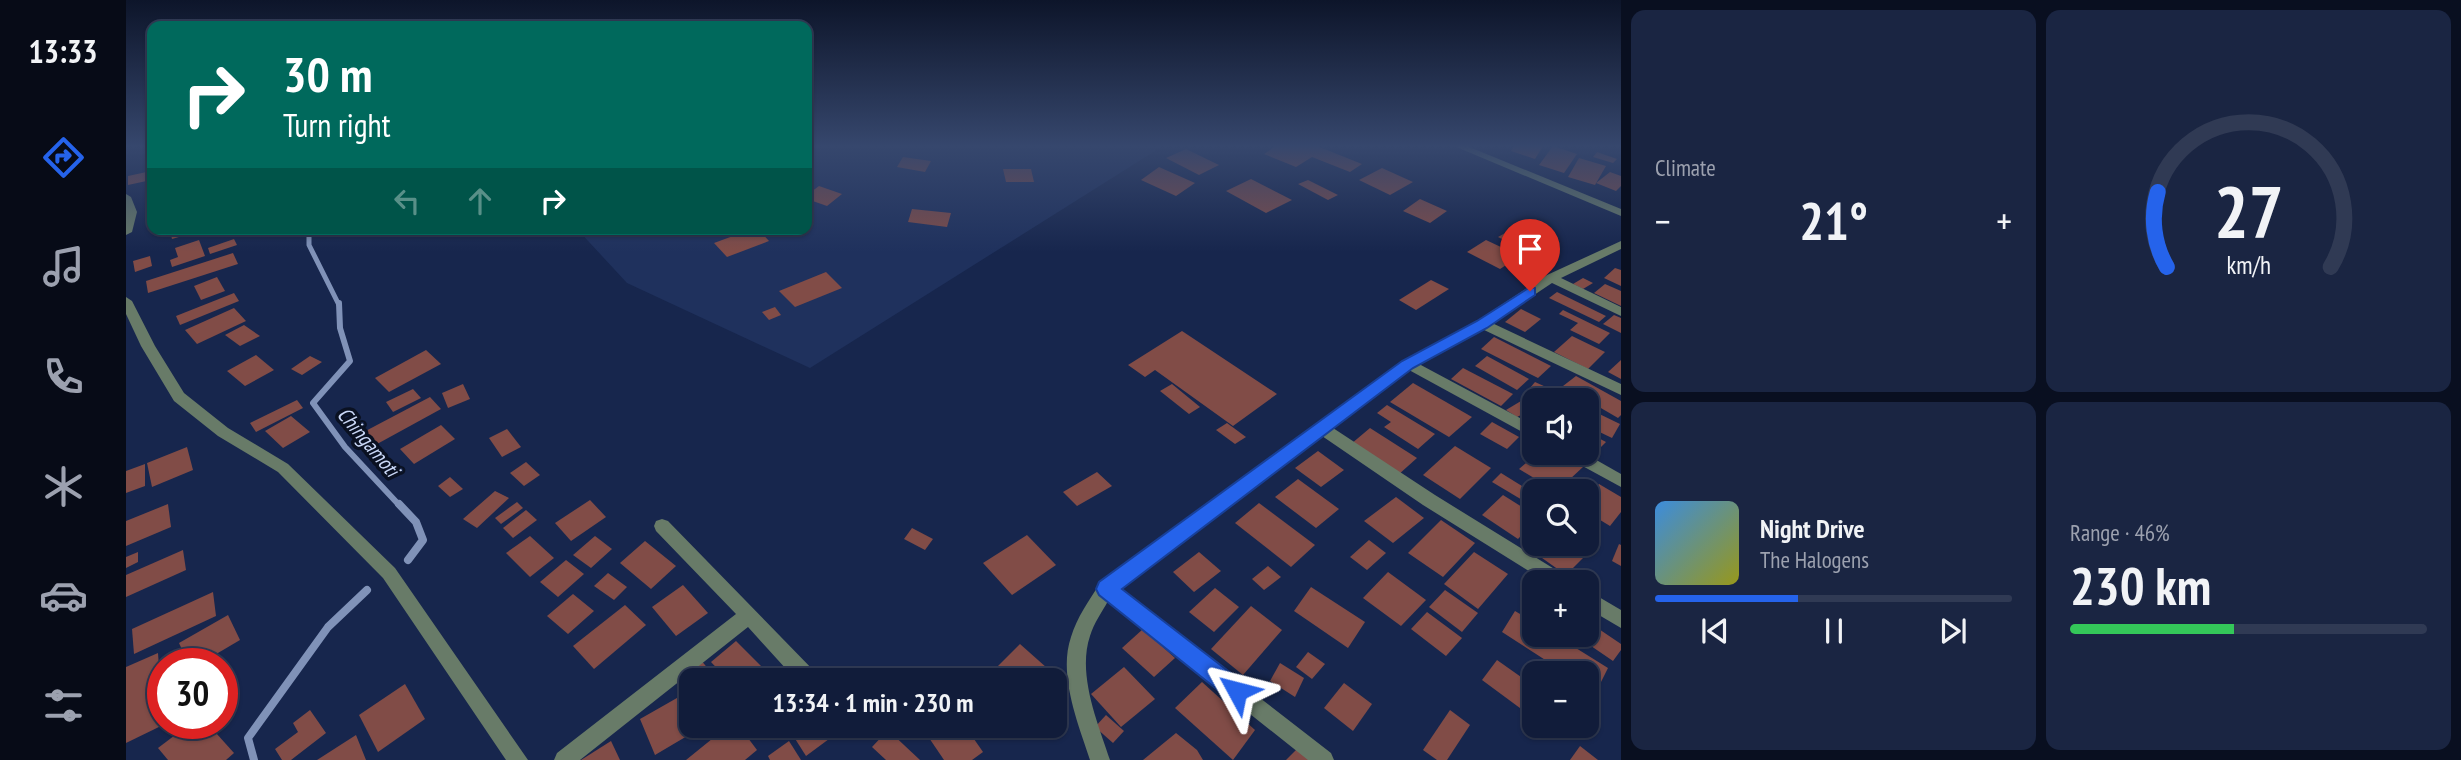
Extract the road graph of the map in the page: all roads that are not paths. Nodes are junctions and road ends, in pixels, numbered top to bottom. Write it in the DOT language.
graph roads {
  1 [pos="1545,181"];
  2 [pos="126,197"];
  3 [pos="1621,213"];
  4 [pos="128,214"];
  5 [pos="126,232"];
  6 [pos="1621,245"];
  7 [pos="1551,278"];
  8 [pos="126,301"];
  9 [pos="1621,312"];
  10 [pos="1482,324"];
  11 [pos="1408,364"];
  12 [pos="1621,390"];
  13 [pos="1522,426"];
  14 [pos="1323,429"];
  15 [pos="1592,465"];
  16 [pos="1621,481"];
  17 [pos="662,526"];
  18 [pos="1542,570"];
  19 [pos="1106,589"];
  20 [pos="1599,606"];
  21 [pos="749,615"];
  22 [pos="1621,620"];
  23 [pos="798,668"];
  24 [pos="518,760"];
  25 [pos="564,760"];
  26 [pos="1100,760"];
  27 [pos="1324,760"];
  1 -- 3 [label="street"];
  2 -- 4 [label="street"];
  4 -- 5 [label="street"];
  6 -- 7 [label="street"];
  7 -- 9 [label="street"];
  7 -- 10 [label="street"];
  8 -- 24 [label="street"];
  10 -- 11 [label="street"];
  10 -- 12 [label="street"];
  11 -- 13 [label="street"];
  11 -- 14 [label="street"];
  14 -- 18 [label="street"];
  14 -- 19 [label="street"];
  15 -- 16 [label="street"];
  17 -- 21 [label="street"];
  19 -- 26 [label="street"];
  19 -- 27 [label="street"];
  20 -- 22 [label="street"];
  21 -- 23 [label="street"];
  21 -- 25 [label="street"];
}
